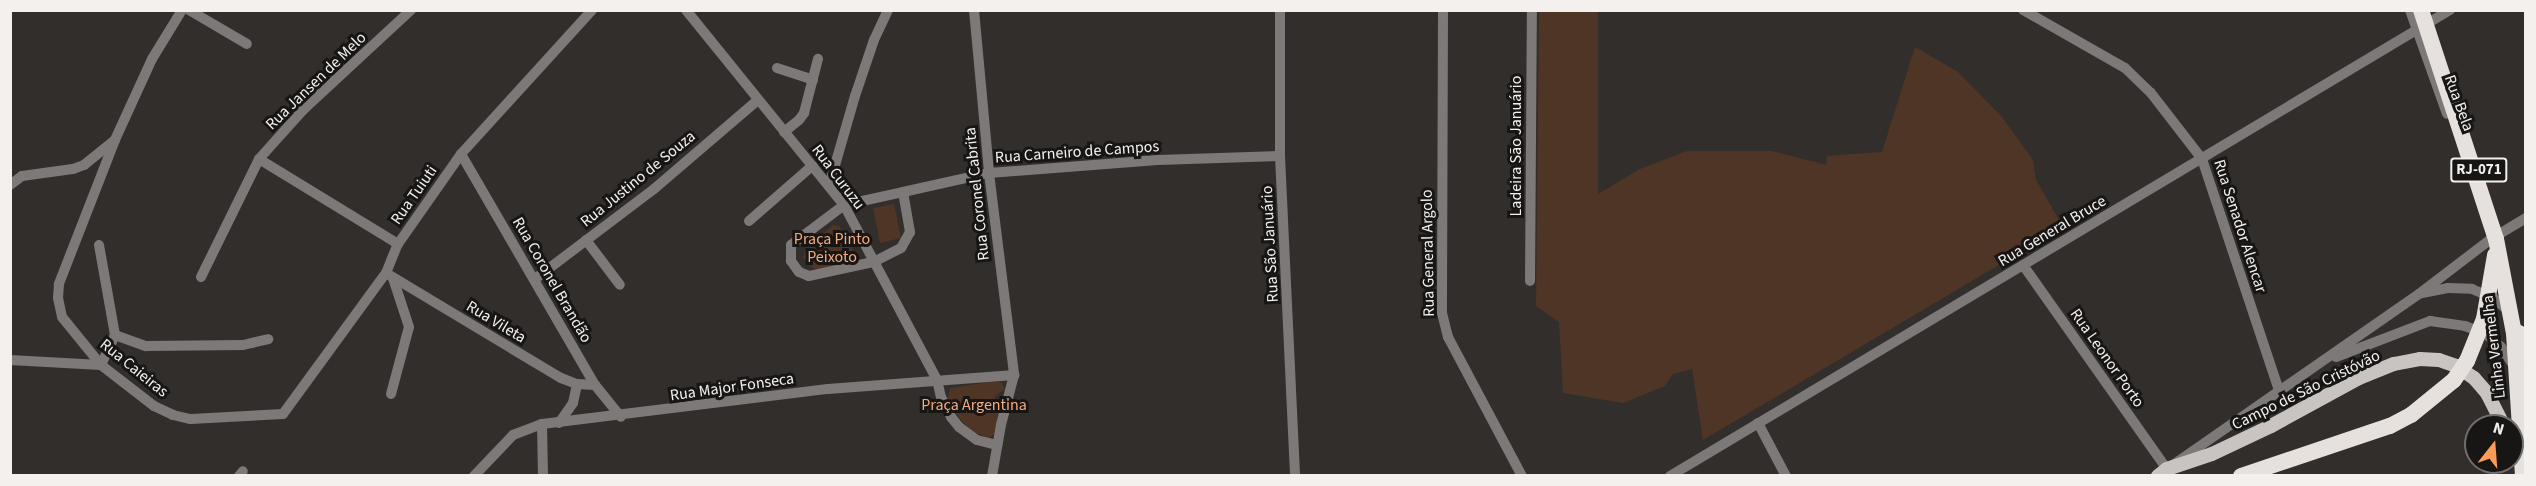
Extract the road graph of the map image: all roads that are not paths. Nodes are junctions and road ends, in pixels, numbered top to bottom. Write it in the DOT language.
graph roads {
  1 [pos="182,10"];
  2 [pos="189,10"];
  3 [pos="411,10"];
  4 [pos="591,10"];
  5 [pos="686,10"];
  6 [pos="888,10"];
  7 [pos="974,10"];
  8 [pos="1280,10"];
  9 [pos="1443,10"];
  10 [pos="1532,10"];
  11 [pos="2023,10"];
  12 [pos="2410,10"];
  13 [pos="2421,10"];
  14 [pos="2426,10"];
  15 [pos="2450,10"];
  16 [pos="2417,31"];
  17 [pos="247,44"];
  18 [pos="818,59"];
  19 [pos="777,68"];
  20 [pos="813,80"];
  21 [pos="758,100"];
  22 [pos="784,132"];
  23 [pos="115,140"];
  24 [pos="461,154"];
  25 [pos="1280,156"];
  26 [pos="259,159"];
  27 [pos="2202,159"];
  28 [pos="812,166"];
  29 [pos="989,173"];
  30 [pos="10,185"];
  31 [pos="829,186"];
  32 [pos="903,192"];
  33 [pos="844,205"];
  34 [pos="2526,218"];
  35 [pos="749,220"];
  36 [pos="2494,239"];
  37 [pos="586,240"];
  38 [pos="398,244"];
  39 [pos="99,245"];
  40 [pos="873,262"];
  41 [pos="2023,265"];
  42 [pos="389,275"];
  43 [pos="201,277"];
  44 [pos="535,279"];
  45 [pos="1530,281"];
  46 [pos="620,285"];
  47 [pos="2419,294"];
  48 [pos="115,335"];
  49 [pos="2522,335"];
  50 [pos="268,339"];
  51 [pos="10,360"];
  52 [pos="2520,361"];
  53 [pos="2318,364"];
  54 [pos="101,365"];
  55 [pos="1014,375"];
  56 [pos="937,380"];
  57 [pos="577,384"];
  58 [pos="595,385"];
  59 [pos="2279,391"];
  60 [pos="391,394"];
  61 [pos="2526,411"];
  62 [pos="284,414"];
  63 [pos="2498,414"];
  64 [pos="621,417"];
  65 [pos="559,423"];
  66 [pos="1758,423"];
  67 [pos="542,424"];
  68 [pos="2526,426"];
  69 [pos="997,445"];
  70 [pos="2163,472"];
  71 [pos="474,476"];
  72 [pos="543,476"];
  73 [pos="992,476"];
  74 [pos="1295,476"];
  75 [pos="1522,476"];
  76 [pos="1670,476"];
  77 [pos="1786,476"];
  78 [pos="2241,476"];
  79 [pos="2523,476"];
  1 -- 23 [label="street, Rua Caieiras"];
  2 -- 17 [label="street"];
  3 -- 26 [label="street, Rua Jansen de Melo"];
  4 -- 24 [label="street, Rua Tuiuti"];
  5 -- 21 [label="street, Rua Curuzu"];
  6 -- 31 [label="street"];
  7 -- 29 [label="street, Rua Coronel Cabrita"];
  8 -- 25 [label="street, Rua São Januário"];
  9 -- 75 [label="street, Rua General Argolo"];
  10 -- 45 [label="street, Ladeira São Januário"];
  11 -- 27 [label="street, Rua Senador Alencar"];
  12 -- 16 [label="street, Rua Bela"];
  13 -- 36 [label="highway, Linha Vermelha / RJ-071, bridge"];
  14 -- 49 [label="highway, Linha Vermelha / RJ-071"];
  15 -- 16 [label="street, Rua General Bruce"];
  16 -- 27 [label="street, Rua General Bruce"];
  16 -- 36 [label="street, Rua Bela"];
  18 -- 20 [label="street"];
  19 -- 20 [label="street"];
  20 -- 22 [label="street"];
  21 -- 22 [label="street, Rua Curuzu"];
  21 -- 37 [label="street, Rua Justino de Souza"];
  22 -- 28 [label="street, Rua Curuzu"];
  23 -- 30 [label="street"];
  23 -- 54 [label="street, Rua Caieiras"];
  24 -- 38 [label="street, Rua Tuiuti"];
  24 -- 44 [label="street, Rua Coronel Brandão"];
  25 -- 29 [label="street, Rua Carneiro de Campos"];
  25 -- 74 [label="street, Rua São Januário"];
  26 -- 38 [label="street"];
  26 -- 43 [label="street, Rua Jansen de Melo"];
  27 -- 41 [label="street, Rua General Bruce"];
  27 -- 59 [label="street, Rua Senador Alencar"];
  28 -- 31 [label="street, Rua Curuzu"];
  28 -- 35 [label="street"];
  29 -- 32 [label="street, Rua Carneiro de Campos"];
  29 -- 55 [label="street, Rua Coronel Cabrita"];
  31 -- 33 [label="street, Rua Curuzu"];
  32 -- 33 [label="street, Rua Carneiro de Campos"];
  32 -- 40 [label="street"];
  33 -- 40 [label="street, Rua Curuzu"];
  33 -- 40 [label="street"];
  34 -- 36 [label="street"];
  36 -- 47 [label="street"];
  36 -- 78 [label="highway, bridge"];
  36 -- 79 [label="highway, Linha Vermelha / RJ-071, bridge"];
  37 -- 44 [label="street, Rua Justino de Souza"];
  37 -- 46 [label="street"];
  38 -- 42 [label="street, Rua Tuiuti"];
  39 -- 48 [label="street"];
  40 -- 56 [label="street, Rua Curuzu"];
  41 -- 66 [label="street, Rua General Bruce"];
  41 -- 70 [label="street, Rua Leonor Porto"];
  42 -- 57 [label="street, Rua Vileta"];
  42 -- 60 [label="street"];
  42 -- 62 [label="street, Rua Tuiuti"];
  44 -- 58 [label="street, Rua Coronel Brandão"];
  47 -- 49 [label="street, Campo de São Cristóvão"];
  47 -- 53 [label="street, Campo de São Cristóvão"];
  48 -- 50 [label="street"];
  48 -- 54 [label="street"];
  49 -- 52 [label="highway"];
  49 -- 68 [label="highway, Linha Vermelha / RJ-071"];
  51 -- 54 [label="street"];
  52 -- 53 [label="street, Campo de São Cristóvão"];
  52 -- 61 [label="highway"];
  53 -- 59 [label="street, Campo de São Cristóvão"];
  54 -- 62 [label="street, Rua Caieiras"];
  55 -- 56 [label="street, Rua Major Fonseca"];
  55 -- 69 [label="street"];
  56 -- 64 [label="street, Rua Major Fonseca"];
  56 -- 69 [label="street"];
  57 -- 58 [label="street, Rua Vileta"];
  57 -- 65 [label="street"];
  58 -- 64 [label="street, Rua Coronel Brandão"];
  59 -- 70 [label="street, Campo de São Cristóvão"];
  63 -- 70 [label="main road, Campo de São Cristóvão"];
  64 -- 65 [label="street, Rua Major Fonseca"];
  65 -- 67 [label="street, Rua Major Fonseca"];
  66 -- 76 [label="street, Rua General Bruce"];
  66 -- 77 [label="street"];
  67 -- 71 [label="street, Rua Major Fonseca"];
  67 -- 72 [label="street"];
  69 -- 73 [label="street"];
}
